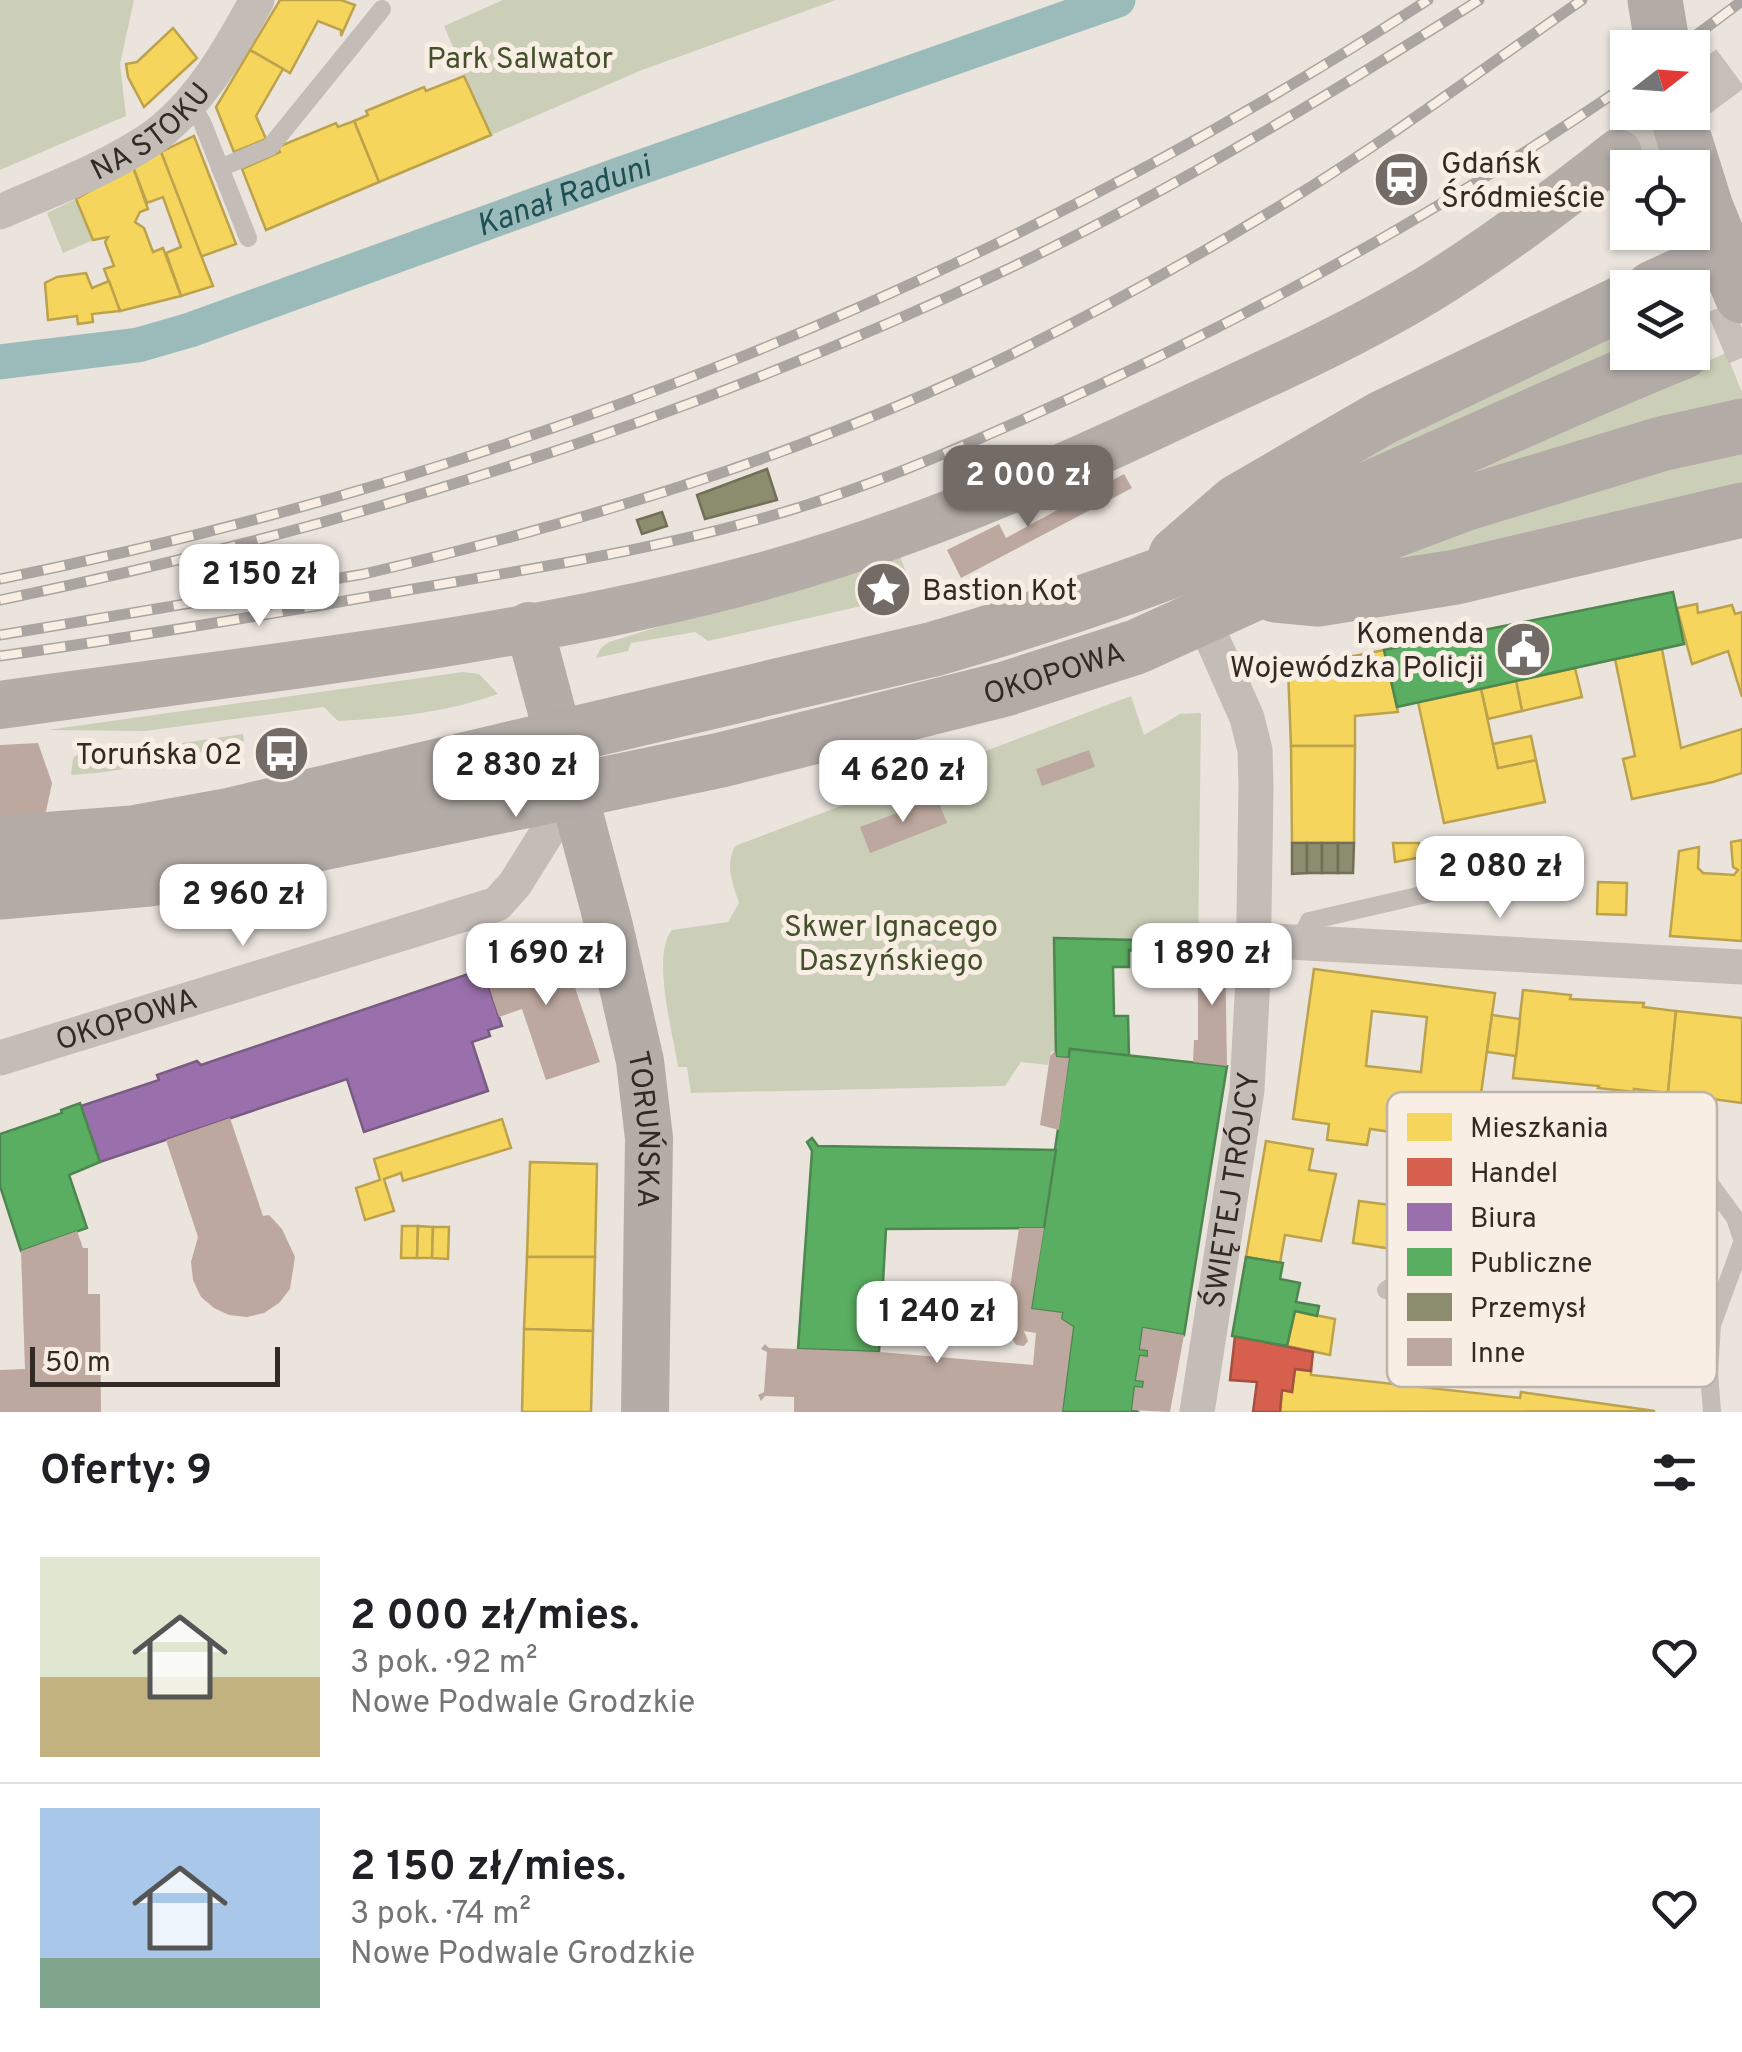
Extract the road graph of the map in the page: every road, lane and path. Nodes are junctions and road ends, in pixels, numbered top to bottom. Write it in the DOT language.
graph roads {
  1 [pos="257,0"];
  2 [pos="1655,0"];
  3 [pos="382,9"];
  4 [pos="1660,30"];
  5 [pos="190,104"];
  6 [pos="1682,130"];
  7 [pos="1610,159"];
  8 [pos="220,168"];
  9 [pos="0,212"];
  10 [pos="248,238"];
  11 [pos="1723,291"];
  12 [pos="1610,309"];
  13 [pos="1742,426"];
  14 [pos="1742,510"];
  15 [pos="1147,580"];
  16 [pos="1258,593"];
  17 [pos="1203,618"];
  18 [pos="528,626"];
  19 [pos="0,704"];
  20 [pos="558,735"];
  21 [pos="573,791"];
  22 [pos="0,843"];
  23 [pos="33,875"];
  24 [pos="1509,876"];
  25 [pos="1254,940"];
  26 [pos="1299,942"];
  27 [pos="1742,966"];
  28 [pos="0,1058"];
  29 [pos="1717,1192"];
  30 [pos="1742,1241"];
  31 [pos="1717,1311"];
  32 [pos="1710,1387"];
  33 [pos="646,1412"];
  34 [pos="1197,1412"];
  35 [pos="1712,1412"];
  1 -- 5 [label="street, NA STOKU"];
  2 -- 4 [label="main road"];
  3 -- 8 [label="lane"];
  5 -- 8 [label="lane"];
  5 -- 9 [label="street, NA STOKU"];
  6 -- 11 [label="main road"];
  7 -- 18 [label="street"];
  8 -- 10 [label="lane"];
  11 -- 15 [label="main road, OKOPOWA"];
  12 -- 15 [label="main road"];
  13 -- 16 [label="main road, OKOPOWA"];
  14 -- 16 [label="main road"];
  15 -- 20 [label="main road, OKOPOWA"];
  16 -- 17 [label="main road, OKOPOWA"];
  17 -- 21 [label="main road, OKOPOWA"];
  17 -- 25 [label="street, ŚWIĘTEJ TRÓJCY"];
  18 -- 19 [label="street"];
  18 -- 20 [label="street, TORUŃSKA"];
  20 -- 21 [label="street, TORUŃSKA"];
  20 -- 23 [label="main road, OKOPOWA"];
  21 -- 23 [label="main road"];
  21 -- 28 [label="street, OKOPOWA"];
  21 -- 33 [label="street, TORUŃSKA"];
  22 -- 23 [label="main road"];
  24 -- 26 [label="lane"];
  25 -- 26 [label="street"];
  25 -- 34 [label="street, ŚWIĘTEJ TRÓJCY"];
  26 -- 27 [label="street"];
  29 -- 30 [label="lane"];
  30 -- 31 [label="lane"];
  32 -- 35 [label="lane"];
}
